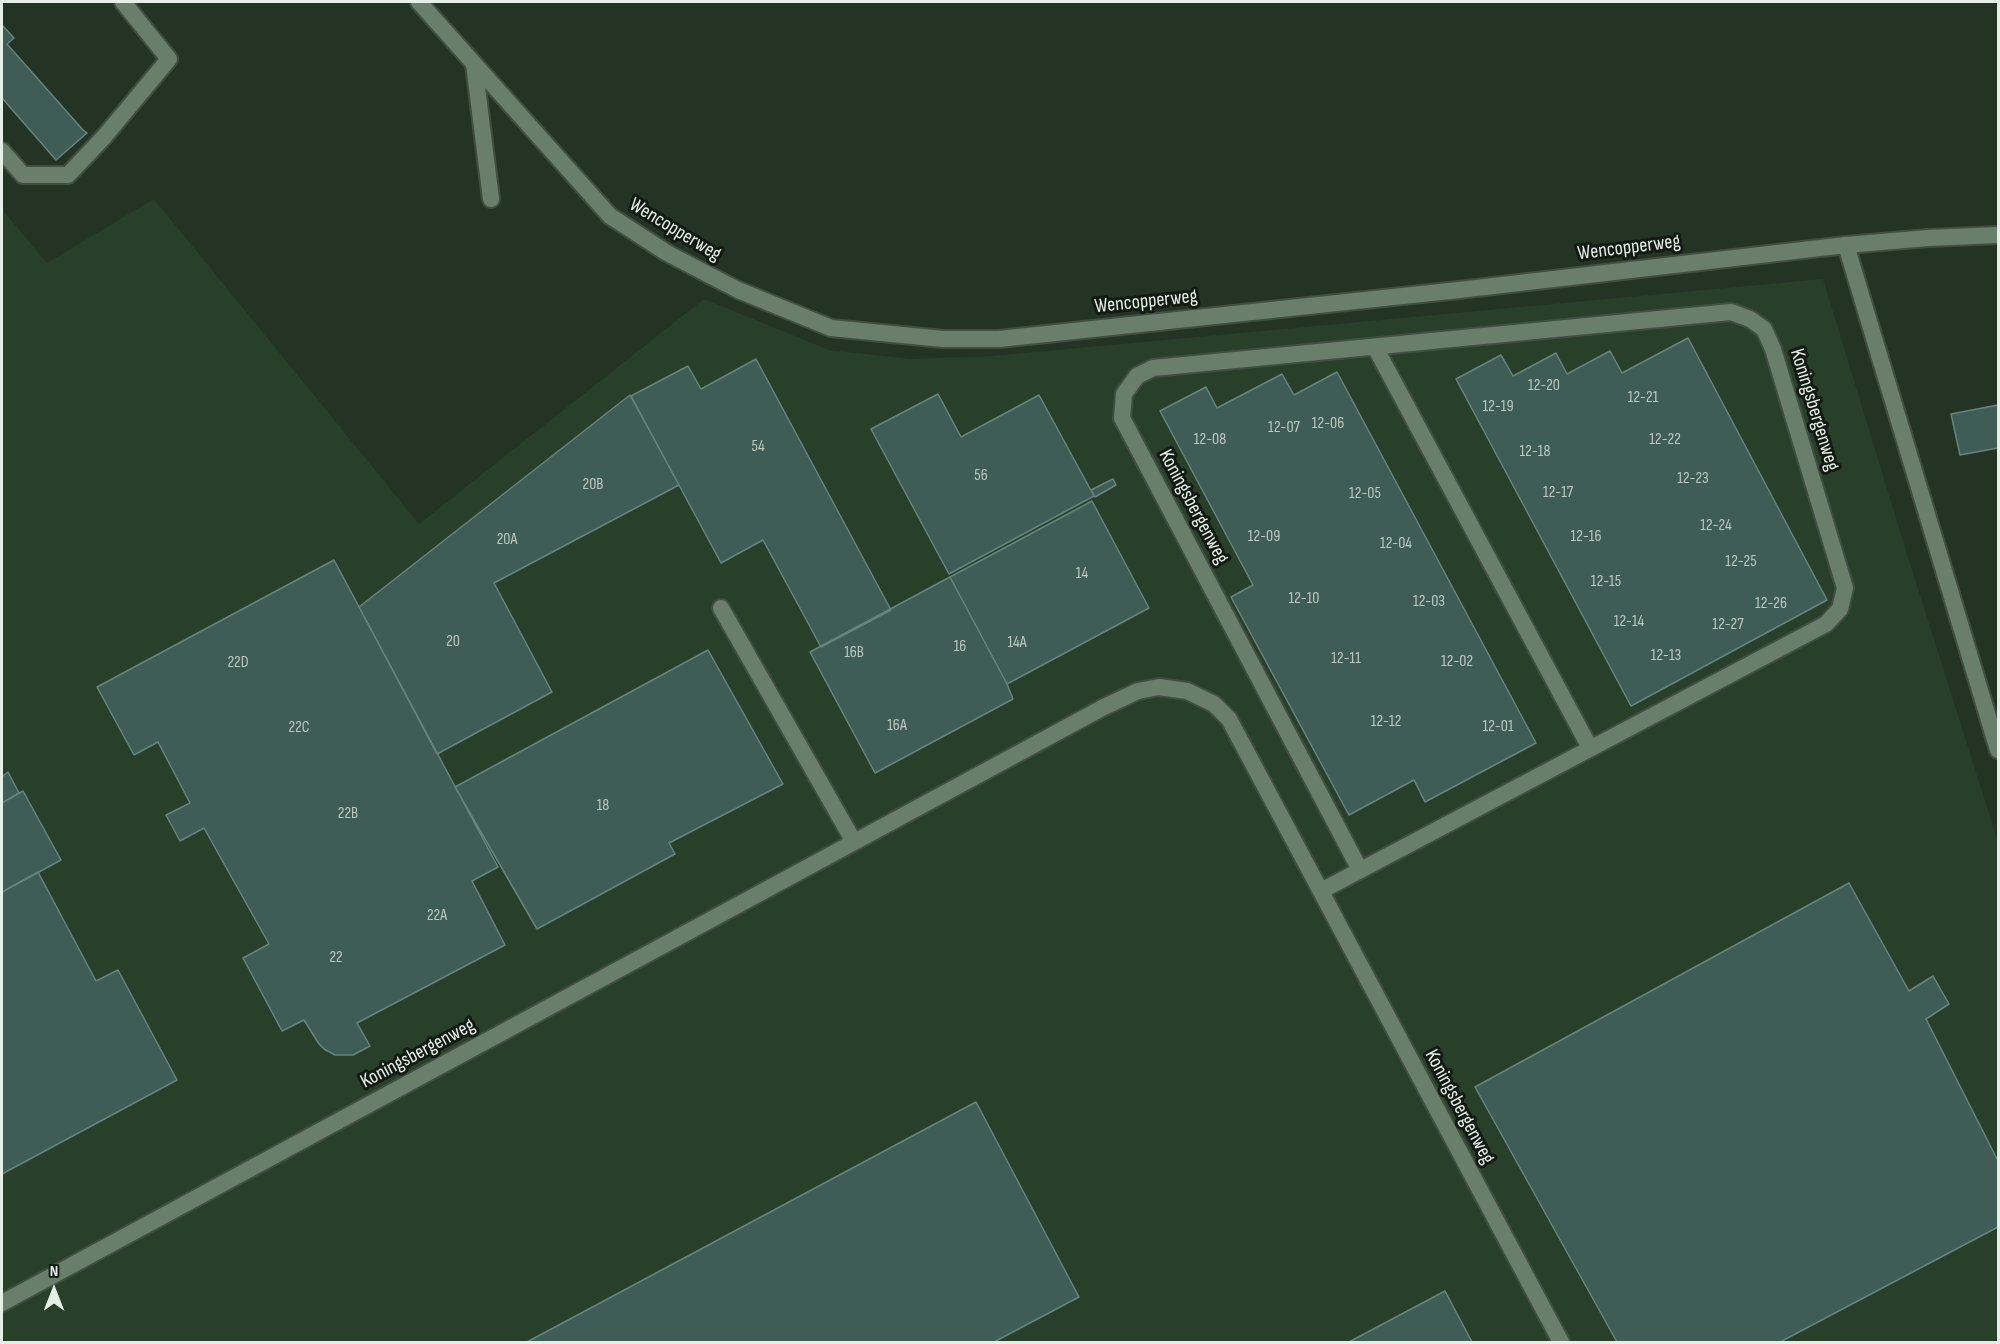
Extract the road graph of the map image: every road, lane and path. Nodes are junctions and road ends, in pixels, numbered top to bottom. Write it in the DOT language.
graph roads {
  1 [pos="123,2"];
  2 [pos="419,2"];
  3 [pos="474,64"];
  4 [pos="2,151"];
  5 [pos="491,199"];
  6 [pos="1998,235"];
  7 [pos="1846,245"];
  8 [pos="1375,347"];
  9 [pos="721,608"];
  10 [pos="1590,748"];
  11 [pos="1998,750"];
  12 [pos="854,842"];
  13 [pos="1360,870"];
  14 [pos="1321,891"];
  15 [pos="2,1303"];
  16 [pos="1561,1342"];
  1 -- 4 [label="street"];
  2 -- 3 [label="street, Wencopperweg"];
  3 -- 5 [label="street"];
  3 -- 7 [label="street, Wencopperweg"];
  6 -- 7 [label="street, Wencopperweg"];
  7 -- 11 [label="street"];
  8 -- 10 [label="street"];
  8 -- 10 [label="street, Koningsbergenweg"];
  8 -- 13 [label="street, Koningsbergenweg"];
  9 -- 12 [label="street"];
  10 -- 13 [label="street, Koningsbergenweg"];
  12 -- 14 [label="street, Koningsbergenweg"];
  12 -- 15 [label="street, Koningsbergenweg"];
  13 -- 14 [label="street, Koningsbergenweg"];
  14 -- 16 [label="street, Koningsbergenweg"];
}
